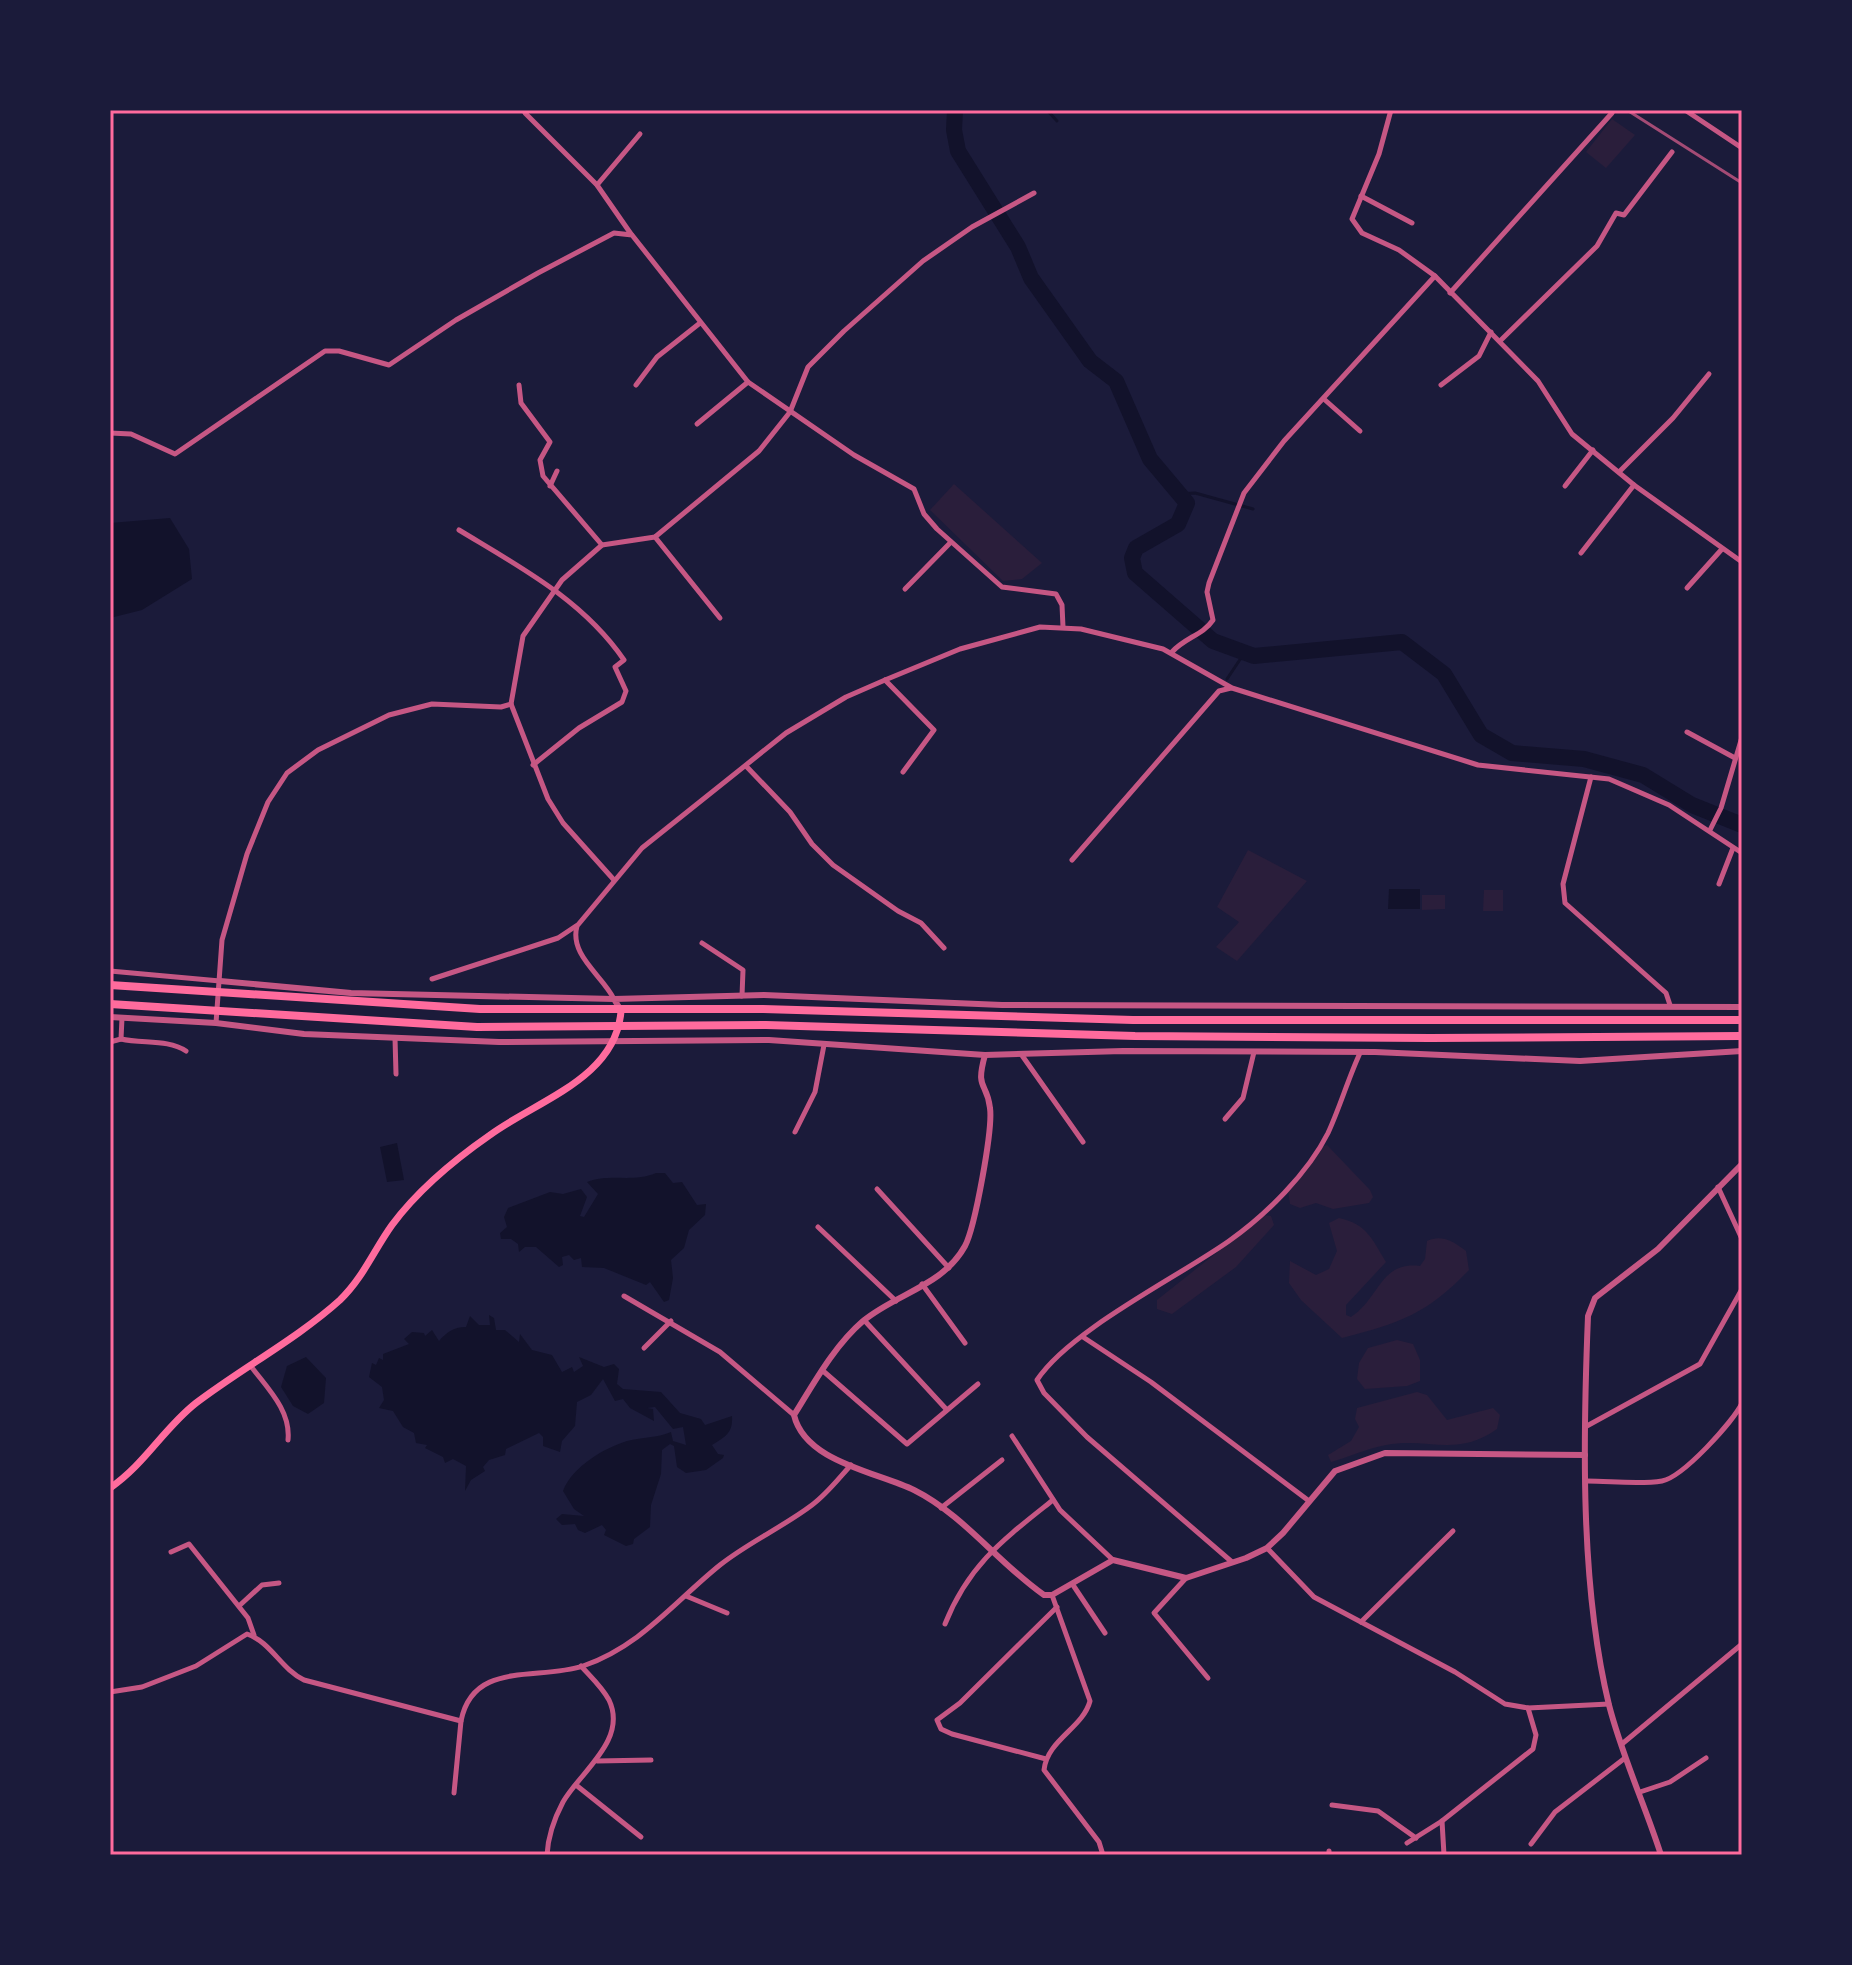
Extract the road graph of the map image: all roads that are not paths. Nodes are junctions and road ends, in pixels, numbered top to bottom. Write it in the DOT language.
graph roads {
  1 [pos="1391,110"];
  2 [pos="1685,110"];
  3 [pos="525,113"];
  4 [pos="1612,113"];
  5 [pos="640,134"];
  6 [pos="1742,148"];
  7 [pos="1672,152"];
  8 [pos="597,185"];
  9 [pos="1034,193"];
  10 [pos="1361,196"];
  11 [pos="1412,223"];
  12 [pos="632,235"];
  13 [pos="1435,276"];
  14 [pos="1450,293"];
  15 [pos="700,323"];
  16 [pos="1491,332"];
  17 [pos="1500,341"];
  18 [pos="1709,374"];
  19 [pos="748,382"];
  20 [pos="519,385"];
  21 [pos="636,385"];
  22 [pos="1441,385"];
  23 [pos="1325,400"];
  24 [pos="790,412"];
  25 [pos="697,424"];
  26 [pos="1360,431"];
  27 [pos="110,433"];
  28 [pos="1593,450"];
  29 [pos="557,471"];
  30 [pos="1619,472"];
  31 [pos="1634,485"];
  32 [pos="550,486"];
  33 [pos="1565,486"];
  34 [pos="459,530"];
  35 [pos="655,537"];
  36 [pos="951,542"];
  37 [pos="602,545"];
  38 [pos="1722,549"];
  39 [pos="1581,553"];
  40 [pos="1742,562"];
  41 [pos="554,588"];
  42 [pos="1687,588"];
  43 [pos="905,589"];
  44 [pos="720,618"];
  45 [pos="1063,627"];
  46 [pos="1172,652"];
  47 [pos="885,680"];
  48 [pos="1232,688"];
  49 [pos="511,704"];
  50 [pos="1687,732"];
  51 [pos="1742,737"];
  52 [pos="1735,758"];
  53 [pos="533,765"];
  54 [pos="746,766"];
  55 [pos="903,772"];
  56 [pos="1591,776"];
  57 [pos="1711,827"];
  58 [pos="1733,848"];
  59 [pos="1742,853"];
  60 [pos="1072,860"];
  61 [pos="614,880"];
  62 [pos="1719,884"];
  63 [pos="577,926"];
  64 [pos="702,943"];
  65 [pos="944,948"];
  66 [pos="110,971"];
  67 [pos="432,979"];
  68 [pos="220,981"];
  69 [pos="110,985"];
  70 [pos="742,996"];
  71 [pos="614,999"];
  72 [pos="110,1004"];
  73 [pos="1670,1005"];
  74 [pos="1742,1007"];
  75 [pos="621,1011"];
  76 [pos="110,1017"];
  77 [pos="122,1018"];
  78 [pos="1742,1020"];
  79 [pos="216,1023"];
  80 [pos="620,1027"];
  81 [pos="1742,1036"];
  82 [pos="395,1038"];
  83 [pos="121,1039"];
  84 [pos="110,1042"];
  85 [pos="614,1042"];
  86 [pos="824,1045"];
  87 [pos="186,1051"];
  88 [pos="1742,1051"];
  89 [pos="1254,1052"];
  90 [pos="1360,1053"];
  91 [pos="1021,1054"];
  92 [pos="985,1055"];
  93 [pos="396,1074"];
  94 [pos="1225,1119"];
  95 [pos="795,1132"];
  96 [pos="1083,1142"];
  97 [pos="1742,1164"];
  98 [pos="1718,1187"];
  99 [pos="877,1189"];
  100 [pos="818,1227"];
  101 [pos="1742,1239"];
  102 [pos="949,1268"];
  103 [pos="922,1284"];
  104 [pos="1742,1289"];
  105 [pos="624,1296"];
  106 [pos="896,1301"];
  107 [pos="864,1320"];
  108 [pos="671,1321"];
  109 [pos="1083,1337"];
  110 [pos="965,1343"];
  111 [pos="644,1348"];
  112 [pos="249,1364"];
  113 [pos="822,1370"];
  114 [pos="978,1384"];
  115 [pos="1742,1403"];
  116 [pos="947,1410"];
  117 [pos="794,1415"];
  118 [pos="1585,1427"];
  119 [pos="1012,1436"];
  120 [pos="288,1440"];
  121 [pos="1585,1455"];
  122 [pos="1002,1460"];
  123 [pos="852,1465"];
  124 [pos="1587,1481"];
  125 [pos="110,1488"];
  126 [pos="1053,1500"];
  127 [pos="1309,1501"];
  128 [pos="941,1508"];
  129 [pos="1453,1531"];
  130 [pos="1267,1548"];
  131 [pos="990,1549"];
  132 [pos="171,1552"];
  133 [pos="1113,1560"];
  134 [pos="1233,1563"];
  135 [pos="1186,1578"];
  136 [pos="279,1583"];
  137 [pos="1073,1585"];
  138 [pos="1052,1595"];
  139 [pos="686,1596"];
  140 [pos="239,1606"];
  141 [pos="1057,1607"];
  142 [pos="727,1613"];
  143 [pos="1361,1622"];
  144 [pos="945,1624"];
  145 [pos="1105,1633"];
  146 [pos="254,1636"];
  147 [pos="1742,1644"];
  148 [pos="581,1666"];
  149 [pos="1208,1678"];
  150 [pos="110,1692"];
  151 [pos="1609,1704"];
  152 [pos="1528,1708"];
  153 [pos="461,1721"];
  154 [pos="1622,1744"];
  155 [pos="1625,1758"];
  156 [pos="1706,1758"];
  157 [pos="1046,1759"];
  158 [pos="651,1760"];
  159 [pos="597,1761"];
  160 [pos="576,1785"];
  161 [pos="1640,1792"];
  162 [pos="454,1793"];
  163 [pos="1332,1805"];
  164 [pos="1442,1821"];
  165 [pos="641,1837"];
  166 [pos="1416,1838"];
  167 [pos="1407,1843"];
  168 [pos="1531,1844"];
  169 [pos="547,1855"];
  170 [pos="1103,1855"];
  171 [pos="1444,1855"];
  172 [pos="1661,1855"];
  1 -- 10 [label="street"];
  2 -- 6 [label="street"];
  3 -- 8 [label="street"];
  4 -- 14 [label="street"];
  5 -- 8 [label="street"];
  7 -- 17 [label="street"];
  8 -- 12 [label="street"];
  9 -- 24 [label="street"];
  10 -- 11 [label="street"];
  10 -- 13 [label="street"];
  12 -- 15 [label="street"];
  12 -- 27 [label="street"];
  13 -- 14 [label="street"];
  13 -- 23 [label="street"];
  14 -- 16 [label="street"];
  15 -- 19 [label="street"];
  15 -- 21 [label="street"];
  16 -- 17 [label="street"];
  16 -- 22 [label="street"];
  17 -- 28 [label="street"];
  18 -- 30 [label="street"];
  19 -- 24 [label="street"];
  19 -- 25 [label="street"];
  20 -- 32 [label="street"];
  23 -- 26 [label="street"];
  23 -- 46 [label="street"];
  24 -- 35 [label="street"];
  24 -- 36 [label="street"];
  28 -- 30 [label="street"];
  28 -- 33 [label="street"];
  29 -- 32 [label="street"];
  30 -- 31 [label="street"];
  31 -- 38 [label="street"];
  31 -- 39 [label="street"];
  32 -- 37 [label="street"];
  34 -- 41 [label="street"];
  35 -- 37 [label="street"];
  35 -- 44 [label="street"];
  36 -- 43 [label="street"];
  36 -- 45 [label="street"];
  37 -- 41 [label="street"];
  38 -- 40 [label="street"];
  38 -- 42 [label="street"];
  41 -- 49 [label="street"];
  41 -- 53 [label="street"];
  45 -- 46 [label="street"];
  45 -- 47 [label="street"];
  46 -- 48 [label="street"];
  47 -- 54 [label="street"];
  47 -- 55 [label="street"];
  48 -- 56 [label="street"];
  48 -- 60 [label="street"];
  49 -- 53 [label="street"];
  49 -- 68 [label="street"];
  50 -- 52 [label="street"];
  51 -- 52 [label="street"];
  52 -- 57 [label="street"];
  53 -- 61 [label="street"];
  54 -- 61 [label="street"];
  54 -- 65 [label="street"];
  56 -- 57 [label="street"];
  56 -- 73 [label="street"];
  57 -- 58 [label="street"];
  58 -- 59 [label="street"];
  58 -- 62 [label="street"];
  61 -- 63 [label="street"];
  63 -- 67 [label="street"];
  63 -- 71 [label="street"];
  64 -- 70 [label="street"];
  66 -- 68 [label="street"];
  68 -- 71 [label="street"];
  68 -- 79 [label="street"];
  69 -- 75 [label="highway"];
  70 -- 71 [label="street"];
  70 -- 73 [label="street"];
  71 -- 75 [label="street"];
  72 -- 80 [label="highway"];
  73 -- 74 [label="street"];
  75 -- 78 [label="highway"];
  75 -- 80 [label="main road"];
  76 -- 77 [label="street"];
  77 -- 79 [label="street"];
  77 -- 83 [label="street"];
  79 -- 82 [label="street"];
  80 -- 81 [label="highway"];
  80 -- 85 [label="main road"];
  82 -- 85 [label="street"];
  82 -- 93 [label="street"];
  83 -- 84 [label="street"];
  83 -- 87 [label="street"];
  85 -- 86 [label="street"];
  85 -- 112 [label="main road"];
  86 -- 92 [label="street"];
  86 -- 95 [label="street"];
  88 -- 90 [label="street"];
  89 -- 90 [label="street"];
  89 -- 91 [label="street"];
  89 -- 94 [label="street"];
  90 -- 109 [label="street"];
  91 -- 92 [label="street"];
  91 -- 96 [label="street"];
  92 -- 102 [label="street"];
  97 -- 98 [label="street"];
  98 -- 101 [label="street"];
  98 -- 118 [label="street"];
  99 -- 102 [label="street"];
  100 -- 106 [label="street"];
  102 -- 103 [label="street"];
  103 -- 106 [label="street"];
  103 -- 110 [label="street"];
  104 -- 118 [label="street"];
  105 -- 108 [label="street"];
  106 -- 107 [label="street"];
  107 -- 113 [label="street"];
  107 -- 116 [label="street"];
  108 -- 111 [label="street"];
  108 -- 117 [label="street"];
  109 -- 127 [label="street"];
  109 -- 134 [label="street"];
  112 -- 120 [label="street"];
  112 -- 125 [label="main road"];
  113 -- 116 [label="street"];
  113 -- 117 [label="street"];
  114 -- 116 [label="street"];
  115 -- 124 [label="street"];
  117 -- 123 [label="street"];
  118 -- 121 [label="street"];
  119 -- 126 [label="street"];
  121 -- 124 [label="street"];
  121 -- 127 [label="street"];
  122 -- 128 [label="street"];
  123 -- 128 [label="street"];
  123 -- 139 [label="street"];
  124 -- 151 [label="street"];
  126 -- 131 [label="street"];
  126 -- 133 [label="street"];
  127 -- 130 [label="street"];
  128 -- 131 [label="street"];
  129 -- 143 [label="street"];
  130 -- 134 [label="street"];
  130 -- 143 [label="street"];
  131 -- 138 [label="street"];
  131 -- 144 [label="street"];
  132 -- 140 [label="street"];
  133 -- 135 [label="street"];
  133 -- 137 [label="street"];
  134 -- 135 [label="street"];
  135 -- 149 [label="street"];
  136 -- 140 [label="street"];
  137 -- 138 [label="street"];
  137 -- 145 [label="street"];
  138 -- 141 [label="street"];
  139 -- 142 [label="street"];
  139 -- 148 [label="street"];
  140 -- 146 [label="street"];
  141 -- 157 [label="street"];
  141 -- 157 [label="street"];
  143 -- 152 [label="street"];
  146 -- 150 [label="street"];
  146 -- 153 [label="street"];
  147 -- 154 [label="street"];
  148 -- 153 [label="street"];
  148 -- 159 [label="street"];
  151 -- 152 [label="street"];
  151 -- 154 [label="street"];
  152 -- 164 [label="street"];
  153 -- 162 [label="street"];
  154 -- 155 [label="street"];
  155 -- 161 [label="street"];
  155 -- 168 [label="street"];
  156 -- 161 [label="street"];
  157 -- 170 [label="street"];
  158 -- 159 [label="street"];
  159 -- 160 [label="street"];
  160 -- 165 [label="street"];
  160 -- 169 [label="street"];
  161 -- 172 [label="street"];
  163 -- 166 [label="street"];
  164 -- 166 [label="street"];
  164 -- 171 [label="street"];
  166 -- 167 [label="street"];
}
